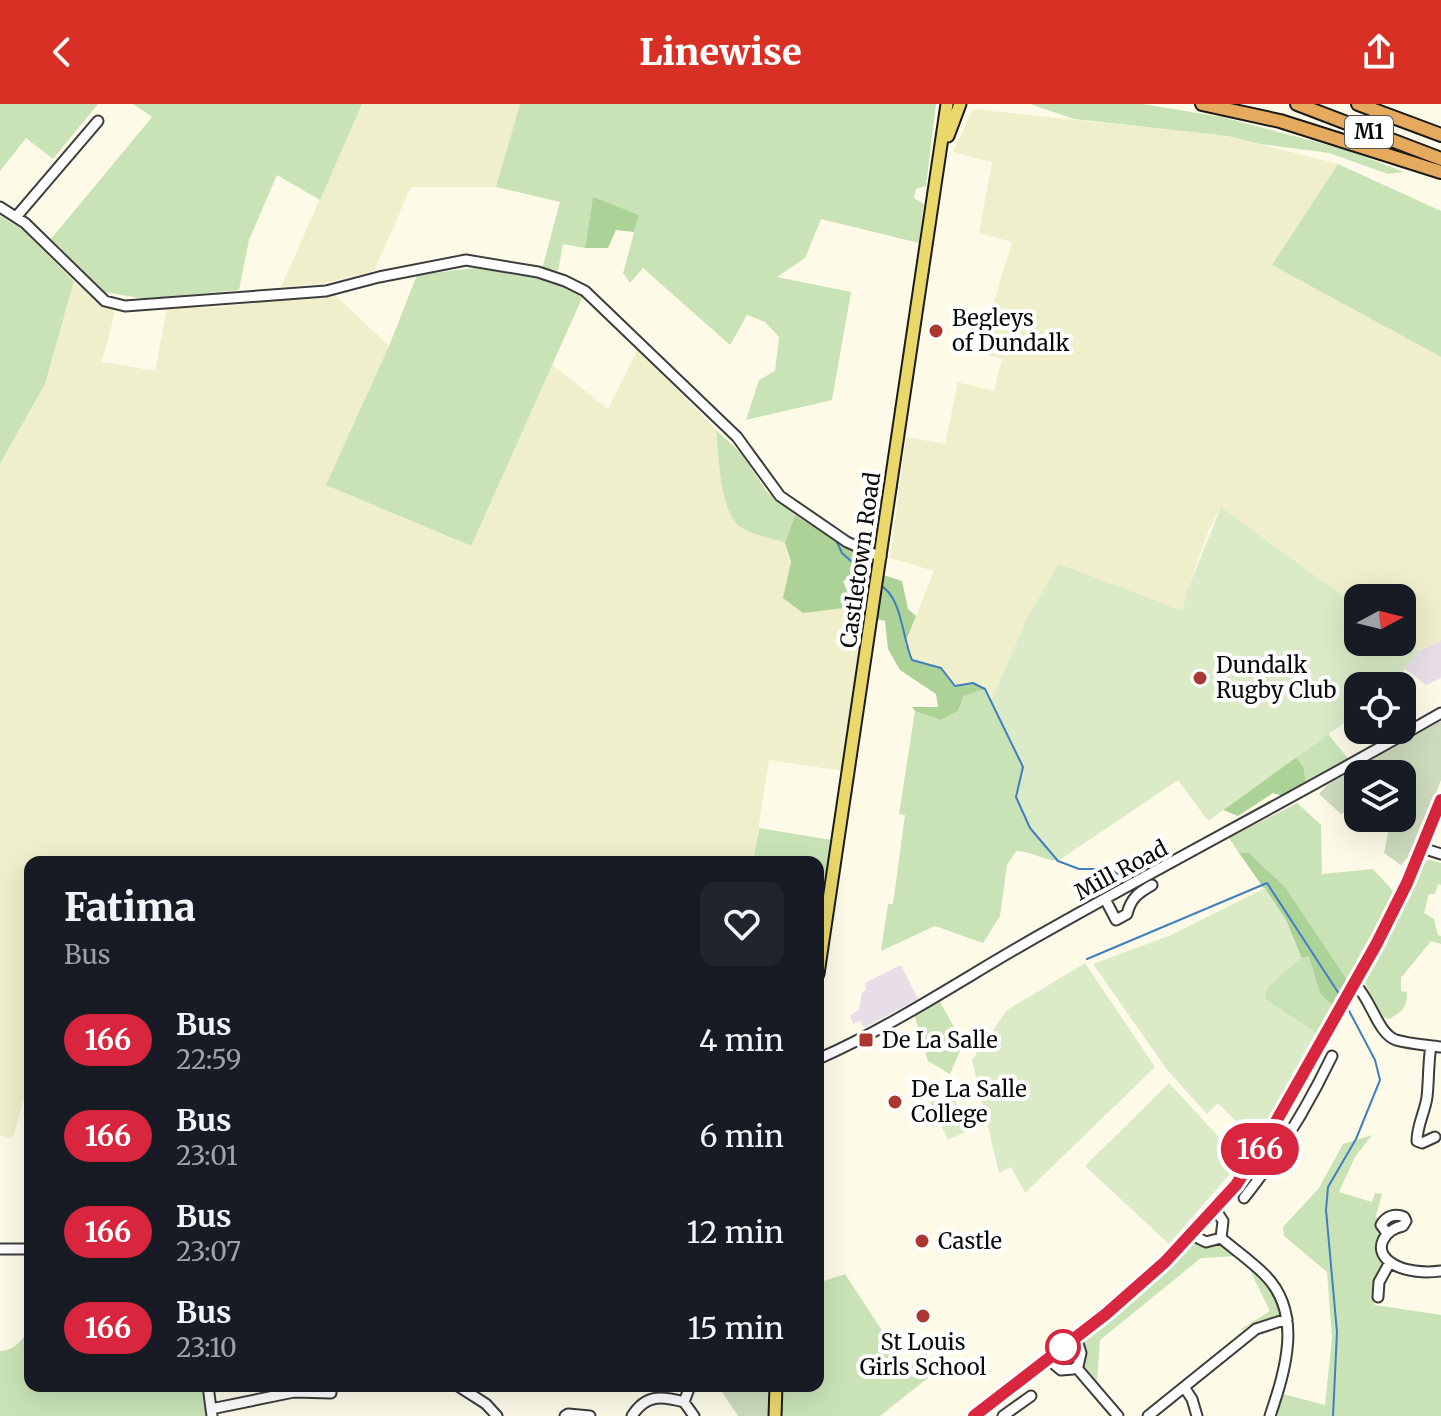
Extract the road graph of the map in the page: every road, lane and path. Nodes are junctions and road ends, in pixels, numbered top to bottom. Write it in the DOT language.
graph roads {
  1 [pos="947,104"];
  2 [pos="960,104"];
  3 [pos="1202,104"];
  4 [pos="1297,104"];
  5 [pos="1358,104"];
  6 [pos="1380,104"];
  7 [pos="98,121"];
  8 [pos="1441,132"];
  9 [pos="942,152"];
  10 [pos="1441,159"];
  11 [pos="1441,172"];
  12 [pos="0,207"];
  13 [pos="16,217"];
  14 [pos="881,557"];
  15 [pos="1441,713"];
  16 [pos="1441,800"];
  17 [pos="1422,848"];
  18 [pos="1441,854"];
  19 [pos="1152,885"];
  20 [pos="1105,899"];
  21 [pos="824,934"];
  22 [pos="1354,983"];
  23 [pos="1436,1046"];
  24 [pos="1316,1052"];
  25 [pos="824,1056"];
  26 [pos="1435,1137"];
  27 [pos="1239,1180"];
  28 [pos="1215,1209"];
  29 [pos="1387,1233"];
  30 [pos="1192,1235"];
  31 [pos="1221,1238"];
  32 [pos="0,1249"];
  33 [pos="24,1249"];
  34 [pos="1390,1262"];
  35 [pos="1441,1271"];
  36 [pos="1378,1297"];
  37 [pos="1287,1319"];
  38 [pos="1076,1337"];
  39 [pos="1048,1359"];
  40 [pos="1076,1367"];
  41 [pos="1184,1387"];
  42 [pos="209,1392"];
  43 [pos="467,1392"];
  44 [pos="688,1392"];
  45 [pos="776,1392"];
  46 [pos="331,1393"];
  47 [pos="1031,1396"];
  48 [pos="998,1397"];
  49 [pos="684,1402"];
  50 [pos="211,1413"];
  51 [pos="1006,1414"];
  52 [pos="497,1416"];
  53 [pos="565,1416"];
  54 [pos="590,1416"];
  55 [pos="632,1416"];
  56 [pos="694,1416"];
  57 [pos="775,1416"];
  58 [pos="974,1416"];
  59 [pos="1118,1416"];
  60 [pos="1148,1416"];
  61 [pos="1197,1416"];
  62 [pos="1270,1416"];
  1 -- 9 [label="main road, Castletown Road"];
  2 -- 9 [label="main road, Castletown Road"];
  3 -- 11 [label="highway"];
  4 -- 10 [label="highway, M1"];
  5 -- 8 [label="highway, M1"];
  6 -- 8 [label="highway"];
  7 -- 13 [label="street"];
  9 -- 14 [label="main road, Castletown Road"];
  12 -- 13 [label="street"];
  13 -- 14 [label="street"];
  14 -- 21 [label="main road, Castletown Road"];
  15 -- 20 [label="street, Mill Road"];
  16 -- 17 [label="street"];
  17 -- 18 [label="street"];
  17 -- 22 [label="street"];
  19 -- 20 [label="street"];
  20 -- 25 [label="street, Mill Road"];
  22 -- 23 [label="street"];
  22 -- 24 [label="street"];
  23 -- 26 [label="street"];
  24 -- 27 [label="street"];
  24 -- 27 [label="street"];
  27 -- 28 [label="street"];
  28 -- 30 [label="street"];
  28 -- 31 [label="street"];
  29 -- 34 [label="street"];
  30 -- 31 [label="street"];
  30 -- 38 [label="street"];
  31 -- 37 [label="street"];
  32 -- 33 [label="street"];
  34 -- 35 [label="street"];
  34 -- 36 [label="street"];
  37 -- 41 [label="street"];
  37 -- 62 [label="street"];
  38 -- 39 [label="street"];
  38 -- 40 [label="street"];
  39 -- 40 [label="street"];
  39 -- 48 [label="street"];
  40 -- 59 [label="street"];
  41 -- 60 [label="street"];
  41 -- 61 [label="street"];
  42 -- 50 [label="street"];
  43 -- 52 [label="street"];
  44 -- 49 [label="street"];
  45 -- 57 [label="main road"];
  46 -- 50 [label="street"];
  47 -- 51 [label="street"];
  48 -- 51 [label="street"];
  48 -- 58 [label="street"];
  49 -- 55 [label="street"];
  49 -- 56 [label="street"];
  53 -- 54 [label="street"];
}
